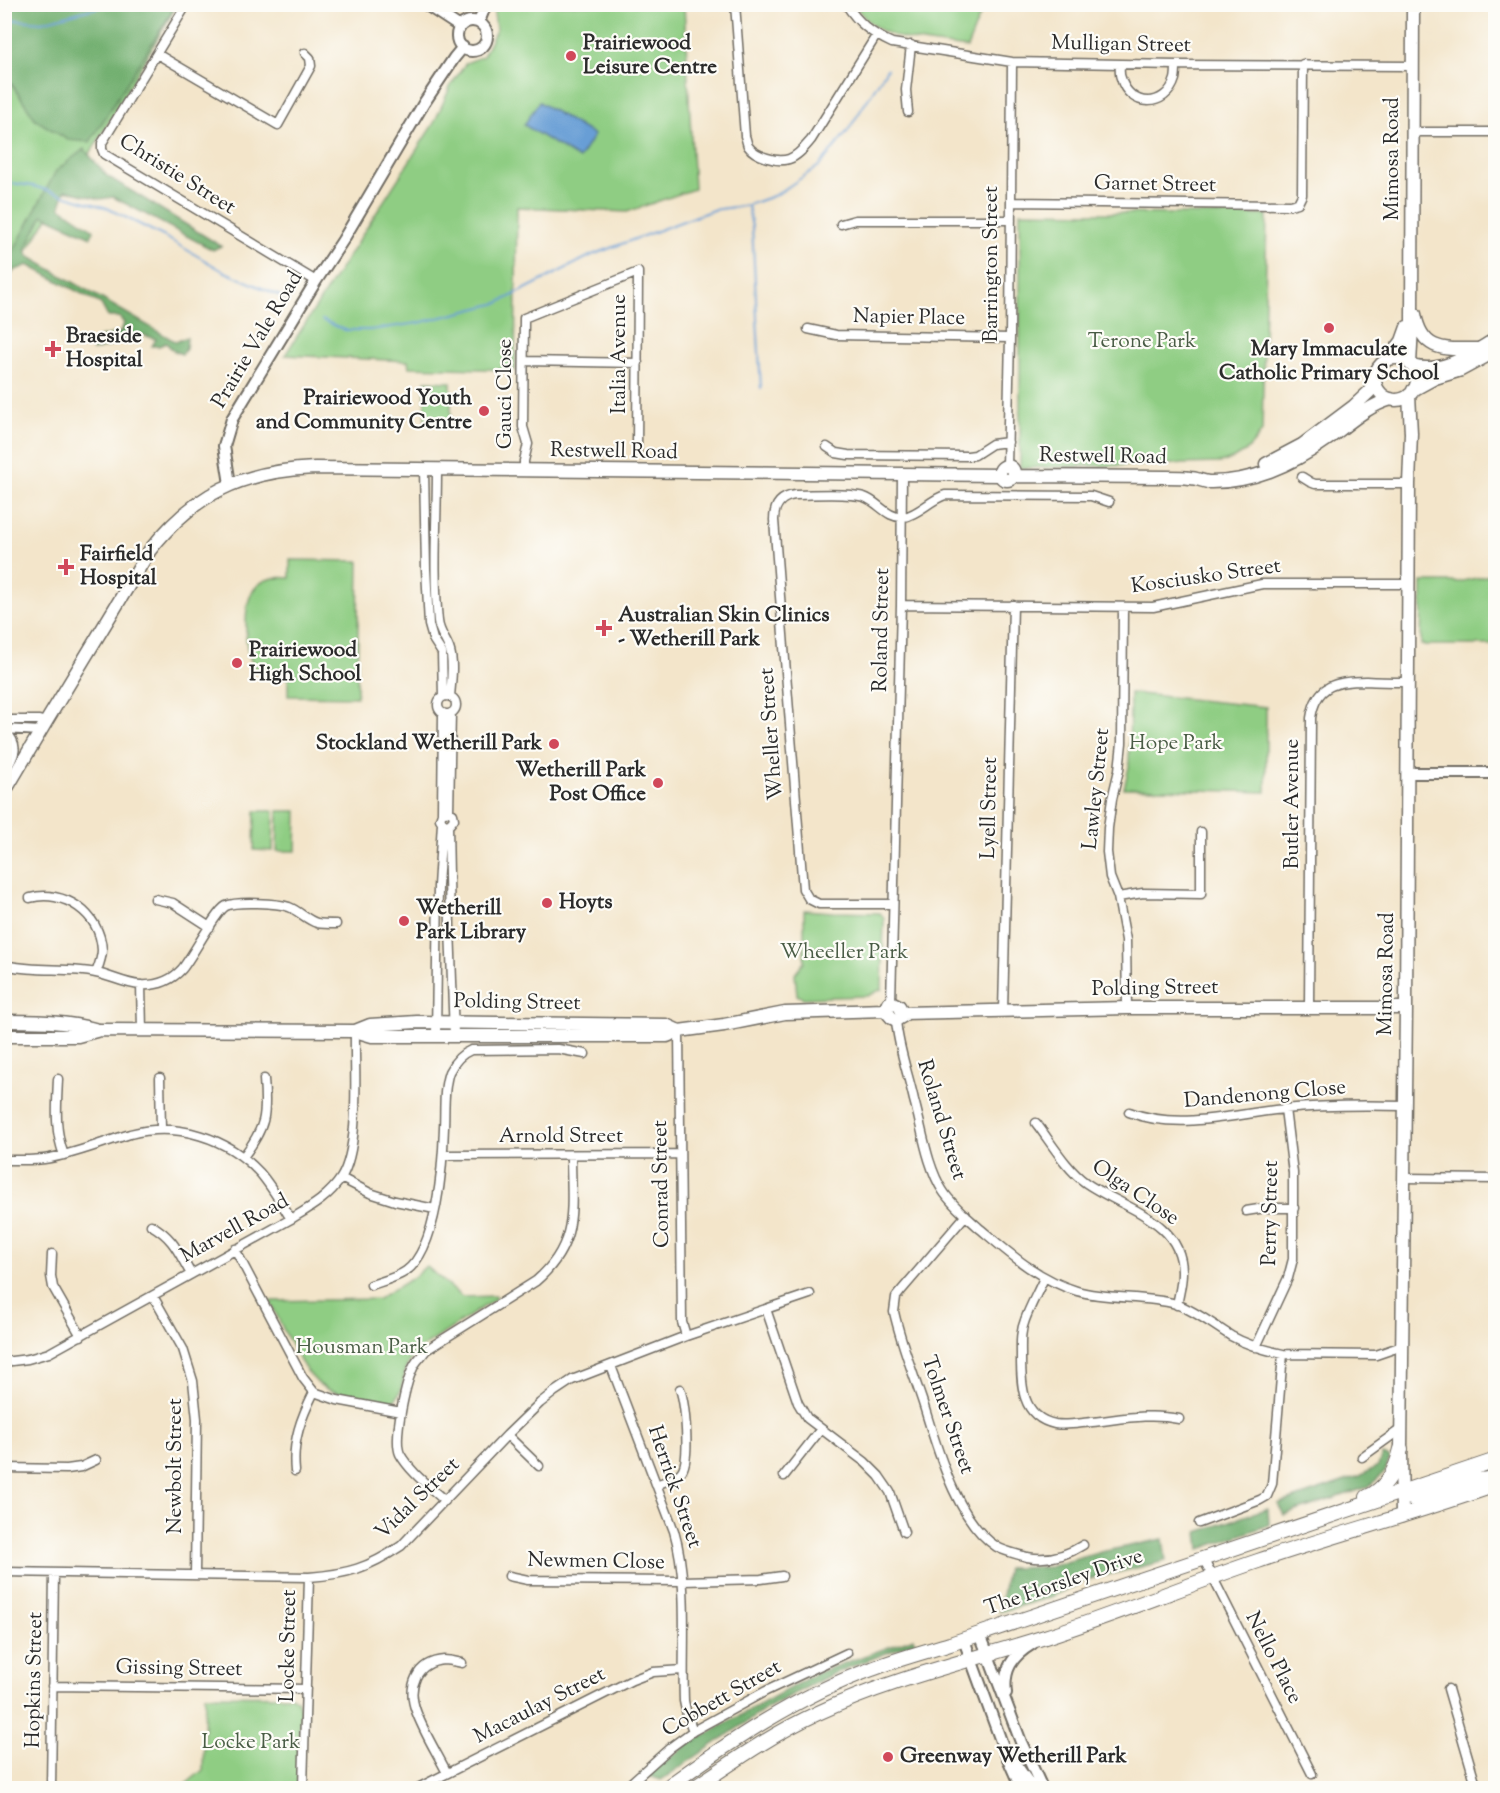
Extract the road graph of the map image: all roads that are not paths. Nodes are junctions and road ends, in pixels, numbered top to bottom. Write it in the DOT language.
graph roads {
  1 [pos="187,4"];
  2 [pos="425,4"];
  3 [pos="486,4"];
  4 [pos="735,4"];
  5 [pos="846,4"];
  6 [pos="1413,4"];
  7 [pos="478,22"];
  8 [pos="460,27"];
  9 [pos="876,36"];
  10 [pos="910,45"];
  11 [pos="463,47"];
  12 [pos="305,53"];
  13 [pos="157,54"];
  14 [pos="1012,62"];
  15 [pos="1120,64"];
  16 [pos="1303,64"];
  17 [pos="1176,65"];
  18 [pos="1413,66"];
  19 [pos="908,112"];
  20 [pos="1412,132"];
  21 [pos="1496,132"];
  22 [pos="1011,202"];
  23 [pos="1011,220"];
  24 [pos="841,224"];
  25 [pos="316,281"];
  26 [pos="1412,298"];
  27 [pos="1411,314"];
  28 [pos="524,318"];
  29 [pos="807,330"];
  30 [pos="1010,338"];
  31 [pos="1496,339"];
  32 [pos="1478,349"];
  33 [pos="1496,351"];
  34 [pos="1388,360"];
  35 [pos="524,361"];
  36 [pos="638,363"];
  37 [pos="1411,365"];
  38 [pos="1375,380"];
  39 [pos="1411,392"];
  40 [pos="1394,400"];
  41 [pos="1411,433"];
  42 [pos="1008,442"];
  43 [pos="827,447"];
  44 [pos="637,452"];
  45 [pos="430,469"];
  46 [pos="524,471"];
  47 [pos="1007,472"];
  48 [pos="902,475"];
  49 [pos="1302,477"];
  50 [pos="1192,478"];
  51 [pos="230,484"];
  52 [pos="1409,484"];
  53 [pos="1109,502"];
  54 [pos="902,517"];
  55 [pos="1409,584"];
  56 [pos="901,605"];
  57 [pos="1012,606"];
  58 [pos="1123,608"];
  59 [pos="1408,682"];
  60 [pos="447,697"];
  61 [pos="447,713"];
  62 [pos="4,720"];
  63 [pos="43,726"];
  64 [pos="4,729"];
  65 [pos="4,772"];
  66 [pos="1408,772"];
  67 [pos="1496,773"];
  68 [pos="4,793"];
  69 [pos="445,824"];
  70 [pos="1201,832"];
  71 [pos="1118,897"];
  72 [pos="30,898"];
  73 [pos="155,899"];
  74 [pos="893,904"];
  75 [pos="437,918"];
  76 [pos="450,918"];
  77 [pos="336,924"];
  78 [pos="210,927"];
  79 [pos="10,966"];
  80 [pos="96,973"];
  81 [pos="141,985"];
  82 [pos="888,1006"];
  83 [pos="1309,1007"];
  84 [pos="1127,1008"];
  85 [pos="1406,1008"];
  86 [pos="1003,1011"];
  87 [pos="900,1016"];
  88 [pos="4,1021"];
  89 [pos="436,1022"];
  90 [pos="454,1022"];
  91 [pos="100,1030"];
  92 [pos="142,1030"];
  93 [pos="355,1031"];
  94 [pos="679,1031"];
  95 [pos="454,1035"];
  96 [pos="4,1036"];
  97 [pos="436,1036"];
  98 [pos="585,1054"];
  99 [pos="160,1078"];
  100 [pos="58,1079"];
  101 [pos="264,1079"];
  102 [pos="1404,1106"];
  103 [pos="1285,1109"];
  104 [pos="1130,1112"];
  105 [pos="1036,1123"];
  106 [pos="161,1129"];
  107 [pos="679,1154"];
  108 [pos="64,1155"];
  109 [pos="443,1155"];
  110 [pos="572,1155"];
  111 [pos="243,1157"];
  112 [pos="4,1160"];
  113 [pos="341,1178"];
  114 [pos="1404,1178"];
  115 [pos="1496,1179"];
  116 [pos="1294,1208"];
  117 [pos="435,1209"];
  118 [pos="1246,1211"];
  119 [pos="966,1215"];
  120 [pos="291,1219"];
  121 [pos="151,1225"];
  122 [pos="235,1249"];
  123 [pos="52,1254"];
  124 [pos="191,1274"];
  125 [pos="1044,1278"];
  126 [pos="371,1285"];
  127 [pos="810,1294"];
  128 [pos="153,1296"];
  129 [pos="1177,1305"];
  130 [pos="766,1309"];
  131 [pos="81,1336"];
  132 [pos="686,1336"];
  133 [pos="1402,1346"];
  134 [pos="1256,1347"];
  135 [pos="1283,1354"];
  136 [pos="4,1362"];
  137 [pos="611,1366"];
  138 [pos="680,1389"];
  139 [pos="314,1392"];
  140 [pos="401,1412"];
  141 [pos="1179,1419"];
  142 [pos="821,1429"];
  143 [pos="1401,1430"];
  144 [pos="507,1435"];
  145 [pos="1401,1449"];
  146 [pos="1362,1457"];
  147 [pos="96,1460"];
  148 [pos="1496,1460"];
  149 [pos="539,1466"];
  150 [pos="4,1468"];
  151 [pos="295,1472"];
  152 [pos="784,1476"];
  153 [pos="1496,1478"];
  154 [pos="656,1485"];
  155 [pos="1496,1485"];
  156 [pos="1401,1491"];
  157 [pos="445,1501"];
  158 [pos="1402,1516"];
  159 [pos="1199,1523"];
  160 [pos="1299,1526"];
  161 [pos="904,1532"];
  162 [pos="1083,1545"];
  163 [pos="1203,1558"];
  164 [pos="4,1572"];
  165 [pos="54,1572"];
  166 [pos="195,1574"];
  167 [pos="508,1576"];
  168 [pos="782,1576"];
  169 [pos="309,1577"];
  170 [pos="1212,1577"];
  171 [pos="683,1581"];
  172 [pos="980,1634"];
  173 [pos="1045,1637"];
  174 [pos="964,1640"];
  175 [pos="846,1653"];
  176 [pos="988,1654"];
  177 [pos="971,1660"];
  178 [pos="462,1663"];
  179 [pos="683,1670"];
  180 [pos="52,1686"];
  181 [pos="306,1689"];
  182 [pos="1448,1689"];
  183 [pos="1013,1721"];
  184 [pos="693,1731"];
  185 [pos="1005,1752"];
  186 [pos="447,1773"];
  187 [pos="1312,1774"];
  188 [pos="1038,1786"];
  189 [pos="51,1788"];
  190 [pos="303,1788"];
  191 [pos="418,1788"];
  192 [pos="625,1788"];
  193 [pos="666,1788"];
  194 [pos="694,1788"];
  195 [pos="1021,1788"];
  196 [pos="1477,1788"];
  1 -- 13 [label="street, Christie Street"];
  2 -- 8 [label="street"];
  3 -- 7 [label="street"];
  4 -- 9 [label="street"];
  5 -- 9 [label="street, Mulligan Street"];
  6 -- 18 [label="main road, Mimosa Road"];
  7 -- 8 [label="street"];
  7 -- 11 [label="street"];
  8 -- 11 [label="street"];
  9 -- 10 [label="street, Mulligan Street"];
  10 -- 14 [label="street, Mulligan Street"];
  10 -- 19 [label="street"];
  11 -- 25 [label="street, Prairie Vale Road"];
  12 -- 13 [label="street"];
  13 -- 25 [label="street, Christie Street"];
  14 -- 15 [label="street, Mulligan Street"];
  14 -- 22 [label="street, Barrington Street"];
  15 -- 17 [label="street, Mulligan Street"];
  15 -- 17 [label="street"];
  16 -- 17 [label="street, Mulligan Street"];
  16 -- 18 [label="street, Mulligan Street"];
  16 -- 22 [label="street, Garnet Street"];
  18 -- 20 [label="main road, Mimosa Road"];
  20 -- 21 [label="street"];
  20 -- 26 [label="main road, Mimosa Road"];
  22 -- 23 [label="street, Barrington Street"];
  23 -- 24 [label="street"];
  23 -- 30 [label="street, Barrington Street"];
  25 -- 51 [label="street, Prairie Vale Road"];
  26 -- 27 [label="main road, Mimosa Road"];
  26 -- 32 [label="main road"];
  27 -- 34 [label="main road, Mimosa Road"];
  27 -- 37 [label="main road, Mimosa Road"];
  28 -- 35 [label="street, Gauci Close"];
  28 -- 36 [label="street, Italia Avenue"];
  29 -- 30 [label="street, Napier Place"];
  30 -- 42 [label="street, Barrington Street"];
  31 -- 32 [label="main road"];
  32 -- 37 [label="main road"];
  33 -- 39 [label="main road"];
  34 -- 37 [label="main road"];
  34 -- 38 [label="main road"];
  35 -- 36 [label="street"];
  35 -- 46 [label="street, Gauci Close"];
  36 -- 44 [label="street, Italia Avenue"];
  37 -- 39 [label="main road"];
  38 -- 40 [label="main road"];
  38 -- 50 [label="main road, Restwell Road"];
  39 -- 40 [label="main road"];
  39 -- 41 [label="main road, Mimosa Road"];
  40 -- 41 [label="main road, Mimosa Road"];
  40 -- 50 [label="main road, Restwell Road"];
  41 -- 52 [label="main road, Mimosa Road"];
  42 -- 43 [label="street"];
  42 -- 47 [label="street, Barrington Street"];
  45 -- 46 [label="main road, Restwell Road"];
  45 -- 51 [label="main road, Restwell Road"];
  45 -- 60 [label="street"];
  46 -- 48 [label="main road, Restwell Road"];
  47 -- 48 [label="main road, Restwell Road"];
  47 -- 50 [label="main road, Restwell Road"];
  48 -- 54 [label="street, Roland Street"];
  49 -- 52 [label="street"];
  51 -- 63 [label="main road"];
  52 -- 55 [label="main road, Mimosa Road"];
  53 -- 54 [label="street"];
  54 -- 56 [label="street, Roland Street"];
  54 -- 74 [label="street, Wheller Street"];
  55 -- 58 [label="street, Kosciusko Street"];
  55 -- 59 [label="main road, Mimosa Road"];
  56 -- 57 [label="street, Kosciusko Street"];
  56 -- 74 [label="street, Roland Street"];
  57 -- 58 [label="street, Kosciusko Street"];
  57 -- 86 [label="street, Lyell Street"];
  58 -- 71 [label="street, Lawley Street"];
  59 -- 66 [label="main road, Mimosa Road"];
  59 -- 83 [label="street, Butler Avenue"];
  60 -- 61 [label="street"];
  60 -- 61 [label="street"];
  61 -- 69 [label="street"];
  62 -- 63 [label="street"];
  63 -- 64 [label="street"];
  63 -- 68 [label="main road"];
  64 -- 65 [label="street"];
  66 -- 67 [label="street"];
  66 -- 85 [label="main road, Mimosa Road"];
  69 -- 75 [label="street"];
  69 -- 76 [label="street"];
  70 -- 71 [label="street"];
  71 -- 84 [label="street, Lawley Street"];
  72 -- 80 [label="street"];
  73 -- 78 [label="street"];
  74 -- 82 [label="street, Roland Street"];
  75 -- 76 [label="street"];
  75 -- 89 [label="street"];
  76 -- 90 [label="street"];
  77 -- 78 [label="street"];
  78 -- 81 [label="street"];
  79 -- 80 [label="street"];
  80 -- 81 [label="street"];
  81 -- 92 [label="street"];
  82 -- 87 [label="main road"];
  82 -- 94 [label="main road, Polding Street"];
  83 -- 84 [label="main road, Polding Street"];
  83 -- 85 [label="main road, Polding Street"];
  84 -- 86 [label="main road, Polding Street"];
  85 -- 102 [label="main road, Mimosa Road"];
  86 -- 87 [label="main road, Polding Street"];
  87 -- 119 [label="street, Roland Street"];
  88 -- 91 [label="main road, Polding Street"];
  89 -- 90 [label="main road, Polding Street"];
  89 -- 93 [label="main road, Polding Street"];
  89 -- 97 [label="street"];
  90 -- 94 [label="main road, Polding Street"];
  90 -- 95 [label="street"];
  91 -- 92 [label="main road, Polding Street"];
  91 -- 96 [label="main road, Polding Street"];
  92 -- 93 [label="main road, Polding Street"];
  93 -- 97 [label="main road, Polding Street"];
  93 -- 113 [label="street, Marvell Road"];
  94 -- 95 [label="main road, Polding Street"];
  94 -- 107 [label="street, Conrad Street"];
  95 -- 97 [label="main road, Polding Street"];
  98 -- 109 [label="street"];
  99 -- 106 [label="street"];
  100 -- 108 [label="street"];
  101 -- 111 [label="street"];
  102 -- 103 [label="street, Dandenong Close"];
  102 -- 114 [label="main road, Mimosa Road"];
  103 -- 104 [label="street, Dandenong Close"];
  103 -- 116 [label="street, Perry Street"];
  105 -- 129 [label="street, Olga Close"];
  106 -- 108 [label="street"];
  106 -- 111 [label="street"];
  107 -- 110 [label="street, Arnold Street"];
  107 -- 132 [label="street, Conrad Street"];
  108 -- 112 [label="street"];
  109 -- 110 [label="street, Arnold Street"];
  109 -- 117 [label="street"];
  110 -- 140 [label="street"];
  111 -- 120 [label="street"];
  113 -- 117 [label="street"];
  113 -- 120 [label="street, Marvell Road"];
  114 -- 115 [label="street"];
  114 -- 133 [label="main road, Mimosa Road"];
  116 -- 118 [label="street"];
  116 -- 134 [label="street, Perry Street"];
  117 -- 126 [label="street"];
  119 -- 125 [label="street, Roland Street"];
  119 -- 162 [label="street, Tolmer Street"];
  120 -- 122 [label="street, Marvell Road"];
  121 -- 124 [label="street"];
  122 -- 124 [label="street, Marvell Road"];
  122 -- 139 [label="street"];
  123 -- 131 [label="street"];
  124 -- 128 [label="street, Marvell Road"];
  125 -- 129 [label="street, Roland Street"];
  125 -- 141 [label="street"];
  127 -- 130 [label="street, Vidal Street"];
  128 -- 131 [label="street, Marvell Road"];
  128 -- 166 [label="street, Newbolt Street"];
  129 -- 134 [label="street, Roland Street"];
  130 -- 132 [label="street, Vidal Street"];
  130 -- 142 [label="street"];
  131 -- 136 [label="street, Marvell Road"];
  132 -- 137 [label="street, Vidal Street"];
  133 -- 135 [label="street, Roland Street"];
  133 -- 143 [label="main road, Mimosa Road"];
  134 -- 135 [label="street, Roland Street"];
  135 -- 159 [label="street"];
  137 -- 144 [label="street, Vidal Street"];
  137 -- 154 [label="street, Herrick Street"];
  138 -- 154 [label="street"];
  139 -- 140 [label="street"];
  139 -- 151 [label="street"];
  140 -- 157 [label="street"];
  142 -- 152 [label="street"];
  142 -- 161 [label="street"];
  143 -- 145 [label="main road, Mimosa Road"];
  143 -- 146 [label="street"];
  144 -- 149 [label="street"];
  144 -- 157 [label="street, Vidal Street"];
  145 -- 156 [label="main road, Mimosa Road"];
  145 -- 160 [label="main road"];
  147 -- 150 [label="street"];
  148 -- 156 [label="main road, The Horsley Drive"];
  153 -- 156 [label="main road"];
  154 -- 171 [label="street, Herrick Street"];
  155 -- 158 [label="main road, The Horsley Drive"];
  156 -- 158 [label="main road, Mimosa Road"];
  156 -- 160 [label="main road, The Horsley Drive"];
  157 -- 169 [label="street, Vidal Street"];
  158 -- 170 [label="main road, The Horsley Drive"];
  160 -- 163 [label="main road, The Horsley Drive"];
  163 -- 170 [label="street, Nello Place"];
  163 -- 172 [label="main road, The Horsley Drive"];
  164 -- 165 [label="street, Vidal Street"];
  165 -- 166 [label="street, Vidal Street"];
  165 -- 180 [label="street, Hopkins Street"];
  166 -- 169 [label="street, Vidal Street"];
  167 -- 171 [label="street, Newmen Close"];
  168 -- 171 [label="street, Newmen Close"];
  169 -- 181 [label="street, Locke Street"];
  170 -- 173 [label="main road, The Horsley Drive"];
  170 -- 187 [label="street, Nello Place"];
  171 -- 179 [label="street, Herrick Street"];
  172 -- 174 [label="main road, The Horsley Drive"];
  172 -- 176 [label="street"];
  173 -- 176 [label="main road, The Horsley Drive"];
  173 -- 183 [label="street"];
  174 -- 177 [label="street"];
  174 -- 193 [label="main road, The Horsley Drive"];
  175 -- 184 [label="street, Cobbett Street"];
  176 -- 177 [label="main road, The Horsley Drive"];
  176 -- 183 [label="street"];
  177 -- 185 [label="street"];
  177 -- 194 [label="main road, The Horsley Drive"];
  178 -- 186 [label="street"];
  179 -- 184 [label="street, Herrick Street"];
  179 -- 186 [label="street, Macaulay Street"];
  180 -- 181 [label="street, Gissing Street"];
  180 -- 189 [label="street, Hopkins Street"];
  181 -- 190 [label="street, Locke Street"];
  182 -- 196 [label="street"];
  183 -- 188 [label="street"];
  184 -- 192 [label="street, Cobbett Street"];
  185 -- 188 [label="street"];
  185 -- 195 [label="street"];
  186 -- 191 [label="street, Macaulay Street"];
}
